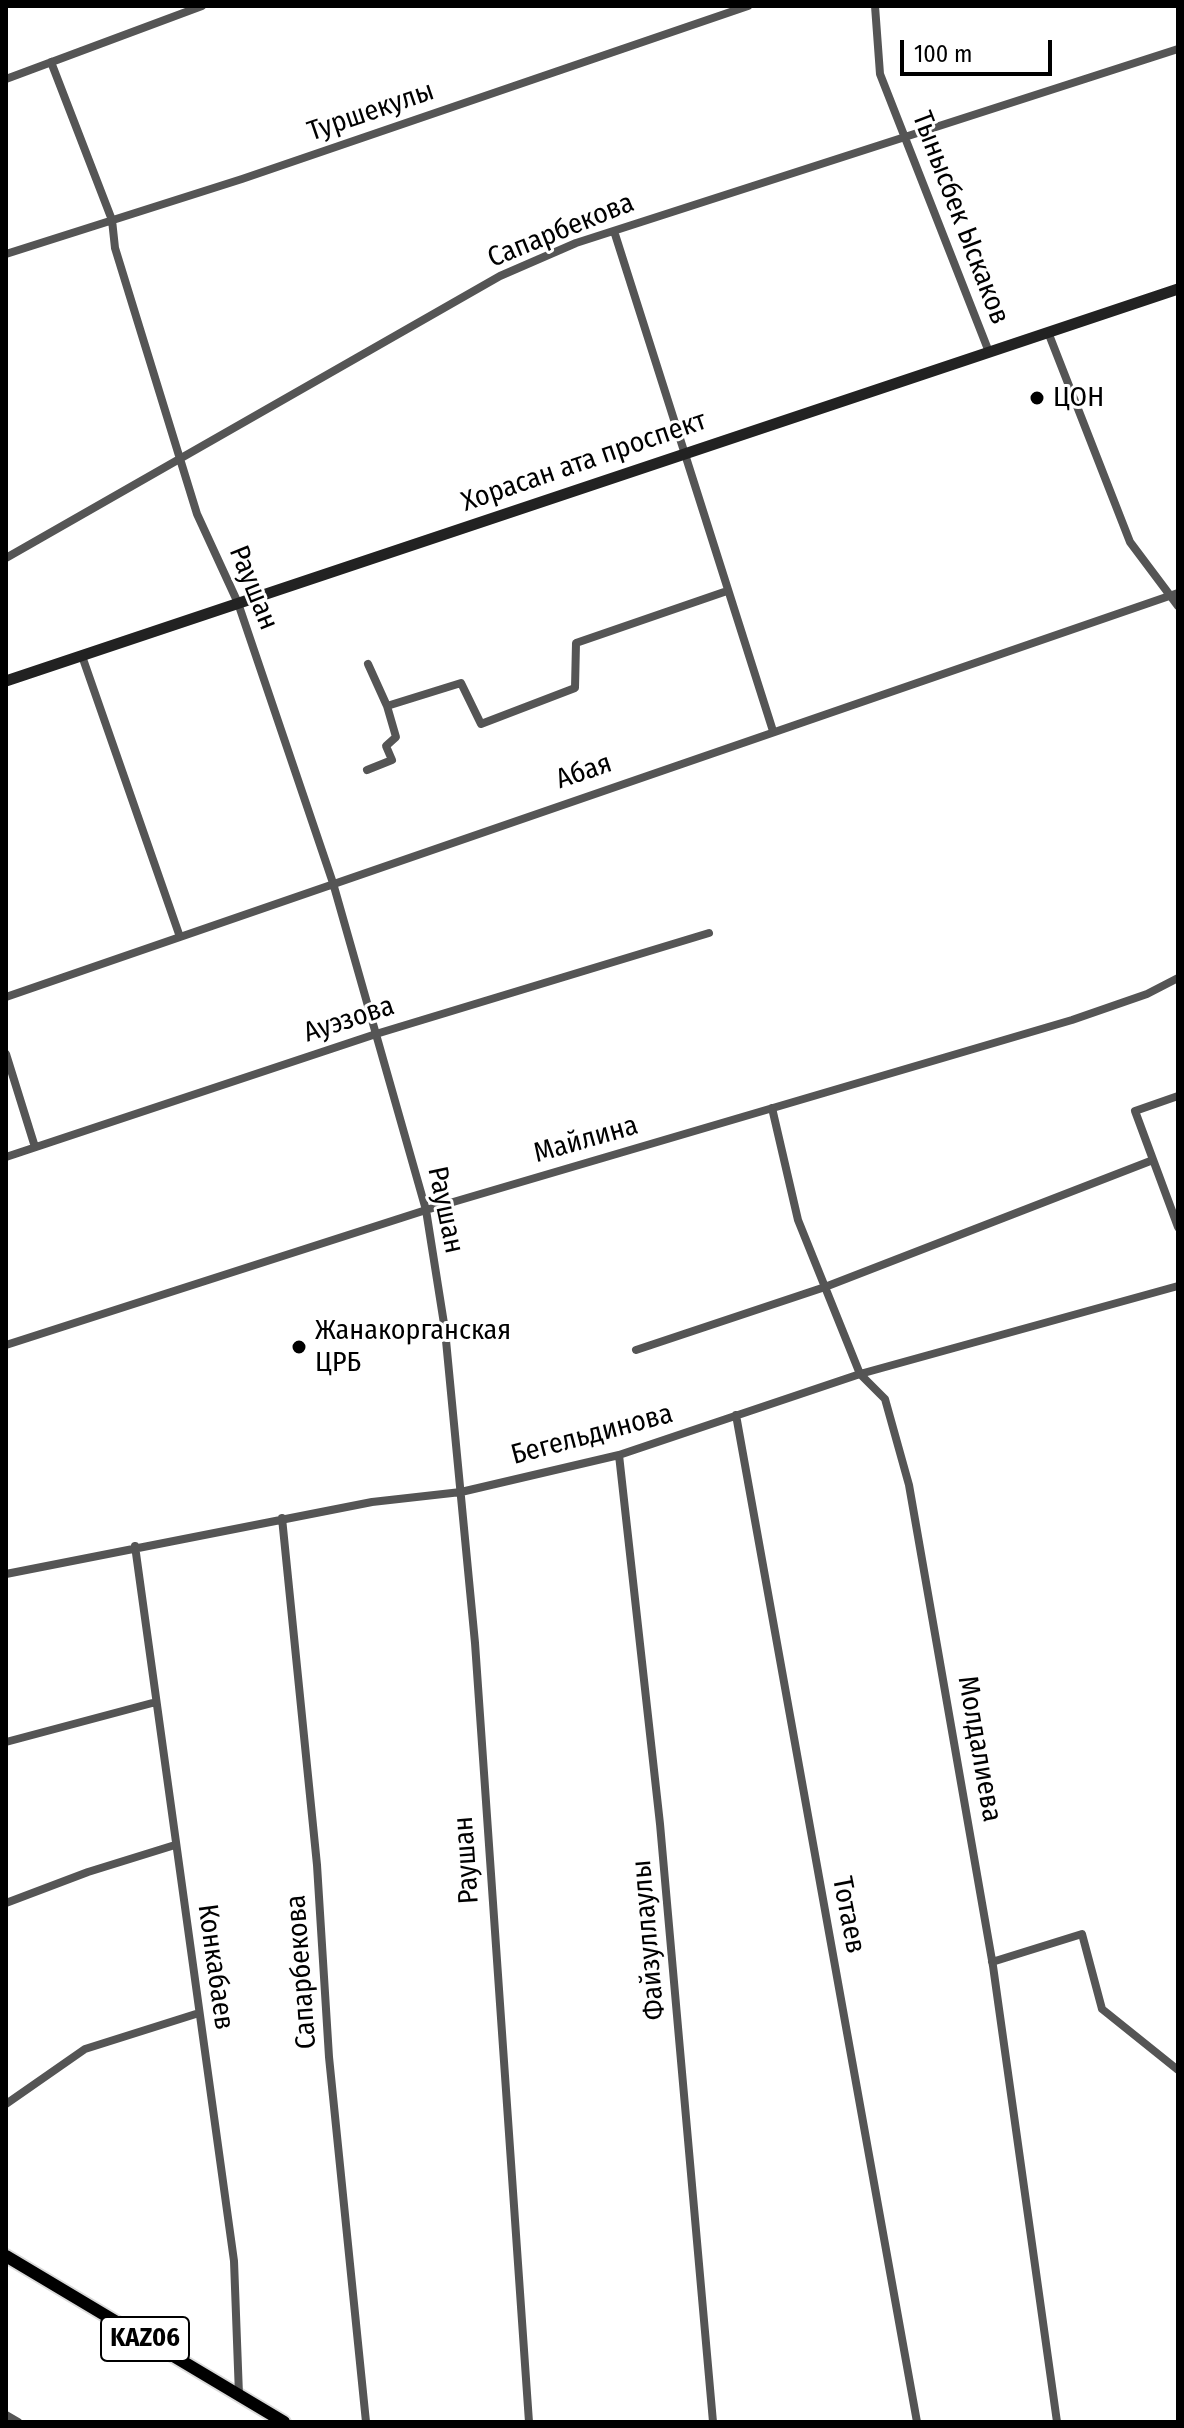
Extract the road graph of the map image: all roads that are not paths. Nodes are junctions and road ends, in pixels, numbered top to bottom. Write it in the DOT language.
graph roads {
  1 [pos="202,6"];
  2 [pos="748,6"];
  3 [pos="875,6"];
  4 [pos="1178,49"];
  5 [pos="51,62"];
  6 [pos="6,79"];
  7 [pos="904,136"];
  8 [pos="112,220"];
  9 [pos="614,231"];
  10 [pos="6,254"];
  11 [pos="1178,289"];
  12 [pos="1048,332"];
  13 [pos="989,352"];
  14 [pos="683,454"];
  15 [pos="178,457"];
  16 [pos="6,558"];
  17 [pos="727,591"];
  18 [pos="1178,593"];
  19 [pos="1168,597"];
  20 [pos="238,603"];
  21 [pos="1178,606"];
  22 [pos="82,656"];
  23 [pos="368,664"];
  24 [pos="6,681"];
  25 [pos="387,706"];
  26 [pos="773,731"];
  27 [pos="367,770"];
  28 [pos="333,883"];
  29 [pos="709,933"];
  30 [pos="180,937"];
  31 [pos="1178,978"];
  32 [pos="6,997"];
  33 [pos="376,1034"];
  34 [pos="6,1054"];
  35 [pos="1178,1096"];
  36 [pos="772,1108"];
  37 [pos="35,1147"];
  38 [pos="6,1157"];
  39 [pos="1153,1160"];
  40 [pos="426,1210"];
  41 [pos="1178,1227"];
  42 [pos="1178,1286"];
  43 [pos="825,1287"];
  44 [pos="6,1345"];
  45 [pos="636,1350"];
  46 [pos="860,1374"];
  47 [pos="736,1415"];
  48 [pos="619,1455"];
  49 [pos="461,1492"];
  50 [pos="282,1518"];
  51 [pos="135,1546"];
  52 [pos="6,1574"];
  53 [pos="156,1702"];
  54 [pos="6,1742"];
  55 [pos="175,1845"];
  56 [pos="6,1903"];
  57 [pos="992,1962"];
  58 [pos="199,2013"];
  59 [pos="1178,2070"];
  60 [pos="6,2104"];
  61 [pos="6,2256"];
  62 [pos="239,2395"];
  63 [pos="6,2415"];
  64 [pos="18,2422"];
  65 [pos="284,2422"];
  66 [pos="366,2422"];
  67 [pos="529,2422"];
  68 [pos="713,2422"];
  69 [pos="917,2422"];
  70 [pos="1057,2422"];
  1 -- 5 [label="street"];
  2 -- 8 [label="street, Туршекулы"];
  3 -- 7 [label="street, Тынысбек Ыскаков"];
  4 -- 7 [label="street, Сапарбекова"];
  5 -- 6 [label="street"];
  5 -- 8 [label="street, Раушан"];
  7 -- 9 [label="street, Сапарбекова"];
  7 -- 13 [label="street, Тынысбек Ыскаков"];
  8 -- 10 [label="street, Туршекулы"];
  8 -- 15 [label="street, Раушан"];
  9 -- 14 [label="street"];
  9 -- 15 [label="street, Сапарбекова"];
  11 -- 12 [label="main road, Хорасан ата проспект"];
  12 -- 13 [label="main road, Хорасан ата проспект"];
  12 -- 19 [label="street"];
  13 -- 14 [label="main road, Хорасан ата проспект"];
  14 -- 17 [label="street"];
  14 -- 20 [label="main road, Хорасан ата проспект"];
  15 -- 16 [label="street, Сапарбекова"];
  15 -- 20 [label="street, Раушан"];
  17 -- 25 [label="street"];
  17 -- 26 [label="street"];
  18 -- 19 [label="street, Абая"];
  19 -- 21 [label="street"];
  19 -- 26 [label="street, Абая"];
  20 -- 22 [label="main road, Хорасан ата проспект"];
  20 -- 28 [label="street, Раушан"];
  22 -- 24 [label="main road, Хорасан ата проспект"];
  22 -- 30 [label="street"];
  23 -- 25 [label="street"];
  25 -- 27 [label="street"];
  26 -- 28 [label="street, Абая"];
  28 -- 30 [label="street, Абая"];
  28 -- 33 [label="street, Раушан"];
  29 -- 33 [label="street, Ауэзова"];
  30 -- 32 [label="street, Абая"];
  31 -- 36 [label="street, Майлина"];
  33 -- 37 [label="street, Ауэзова"];
  33 -- 40 [label="street, Раушан"];
  34 -- 37 [label="street"];
  35 -- 39 [label="street"];
  36 -- 40 [label="street, Майлина"];
  36 -- 43 [label="street, Молдалиева"];
  37 -- 38 [label="street, Ауэзова"];
  39 -- 41 [label="street"];
  39 -- 43 [label="street"];
  40 -- 44 [label="street, Майлина"];
  40 -- 49 [label="street, Раушан"];
  42 -- 46 [label="street, Бегельдинова"];
  43 -- 45 [label="street"];
  43 -- 46 [label="street, Молдалиева"];
  46 -- 47 [label="street, Бегельдинова"];
  46 -- 57 [label="street, Молдалиева"];
  47 -- 48 [label="street, Бегельдинова"];
  47 -- 69 [label="street, Тотаев"];
  48 -- 49 [label="street, Бегельдинова"];
  48 -- 68 [label="street, Файзуллаулы"];
  49 -- 50 [label="street, Бегельдинова"];
  49 -- 67 [label="street, Раушан"];
  50 -- 51 [label="street, Бегельдинова"];
  50 -- 66 [label="street, Сапарбекова"];
  51 -- 52 [label="street, Бегельдинова"];
  51 -- 53 [label="street, Конкабаев"];
  53 -- 54 [label="street"];
  53 -- 55 [label="street, Конкабаев"];
  55 -- 56 [label="street"];
  55 -- 58 [label="street, Конкабаев"];
  57 -- 59 [label="street"];
  57 -- 70 [label="street, Молдалиева"];
  58 -- 60 [label="street"];
  58 -- 62 [label="street, Конкабаев"];
  61 -- 62 [label="main road, KAZ06"];
  62 -- 65 [label="main road, KAZ06"];
  63 -- 64 [label="street"];
}
